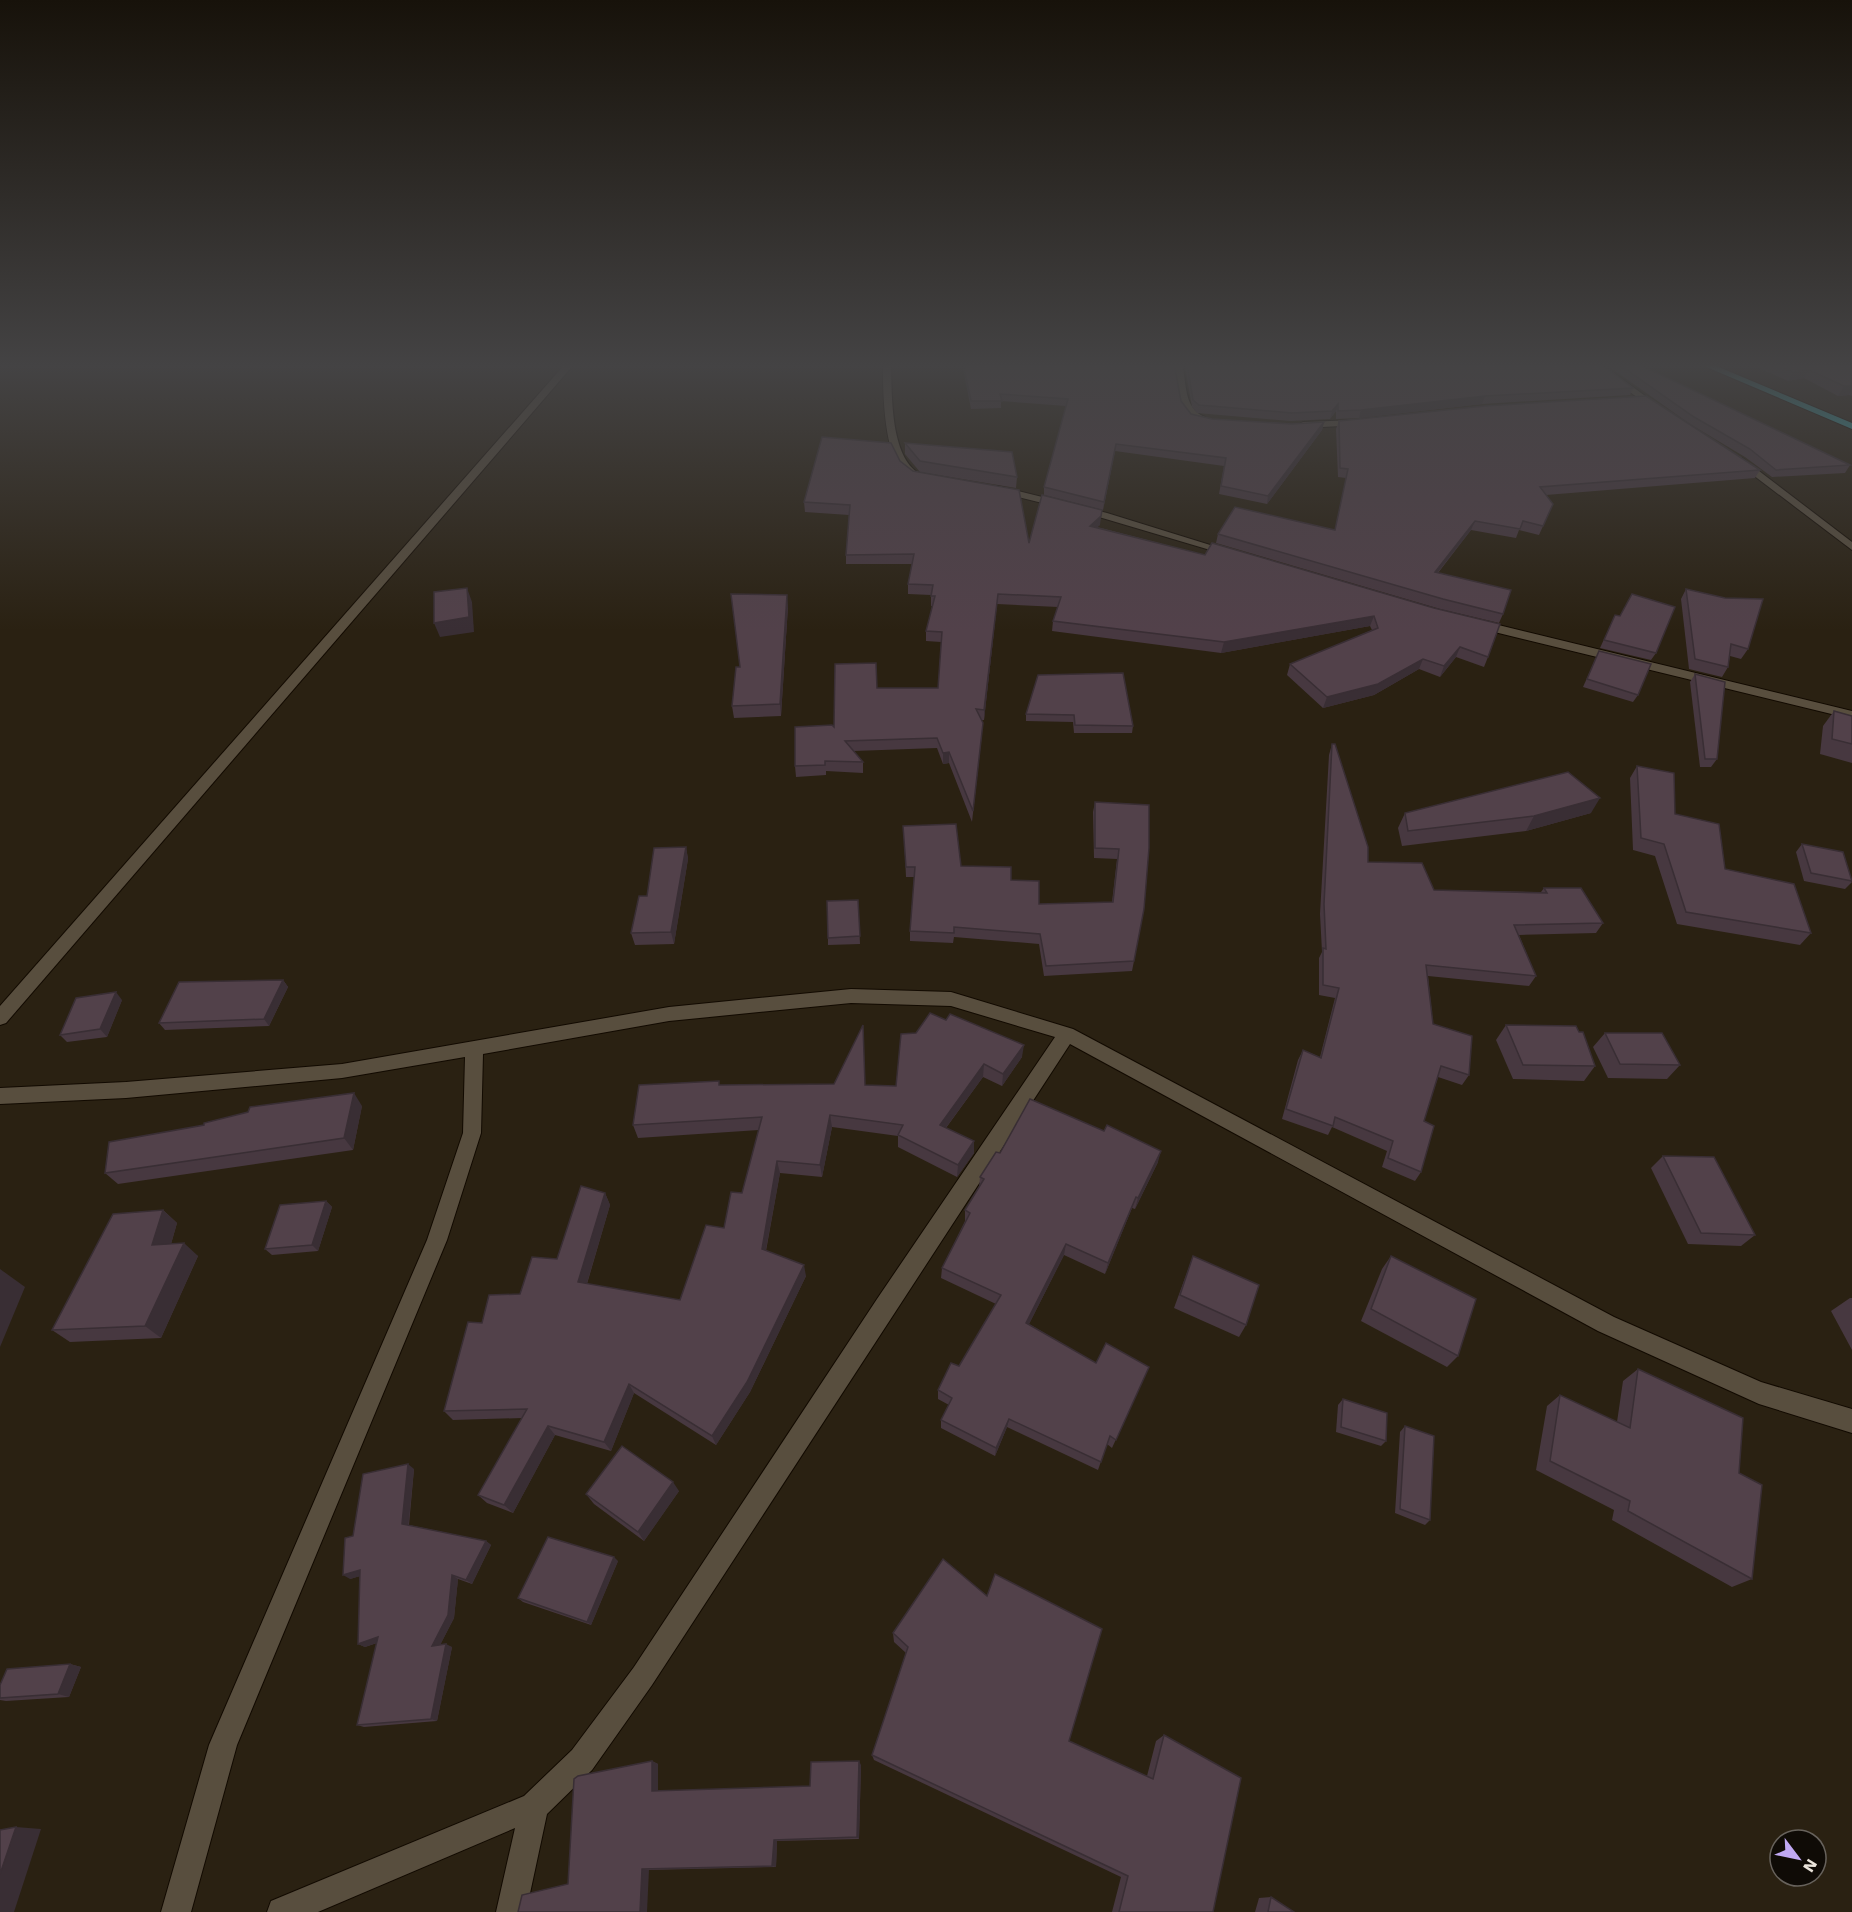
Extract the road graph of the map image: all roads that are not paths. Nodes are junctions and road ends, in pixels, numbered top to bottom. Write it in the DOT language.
graph roads {
  1 [pos="491,452"];
  2 [pos="898,452"];
  3 [pos="1731,455"];
  4 [pos="933,478"];
  5 [pos="987,487"];
  6 [pos="1852,547"];
  7 [pos="1240,556"];
  8 [pos="1469,622"];
  9 [pos="1852,715"];
  10 [pos="0,1018"];
  11 [pos="1067,1034"];
  12 [pos="474,1049"];
  13 [pos="0,1096"];
  14 [pos="1852,1421"];
  15 [pos="534,1806"];
  16 [pos="176,1912"];
  17 [pos="282,1912"];
  18 [pos="511,1912"];
  1 -- 10 [label="street"];
  2 -- 4 [label="street"];
  3 -- 6 [label="street"];
  5 -- 7 [label="street"];
  8 -- 9 [label="street"];
  11 -- 12 [label="street"];
  11 -- 14 [label="street"];
  11 -- 15 [label="street"];
  12 -- 13 [label="street"];
  12 -- 16 [label="street"];
  15 -- 17 [label="street"];
  15 -- 18 [label="street"];
}
